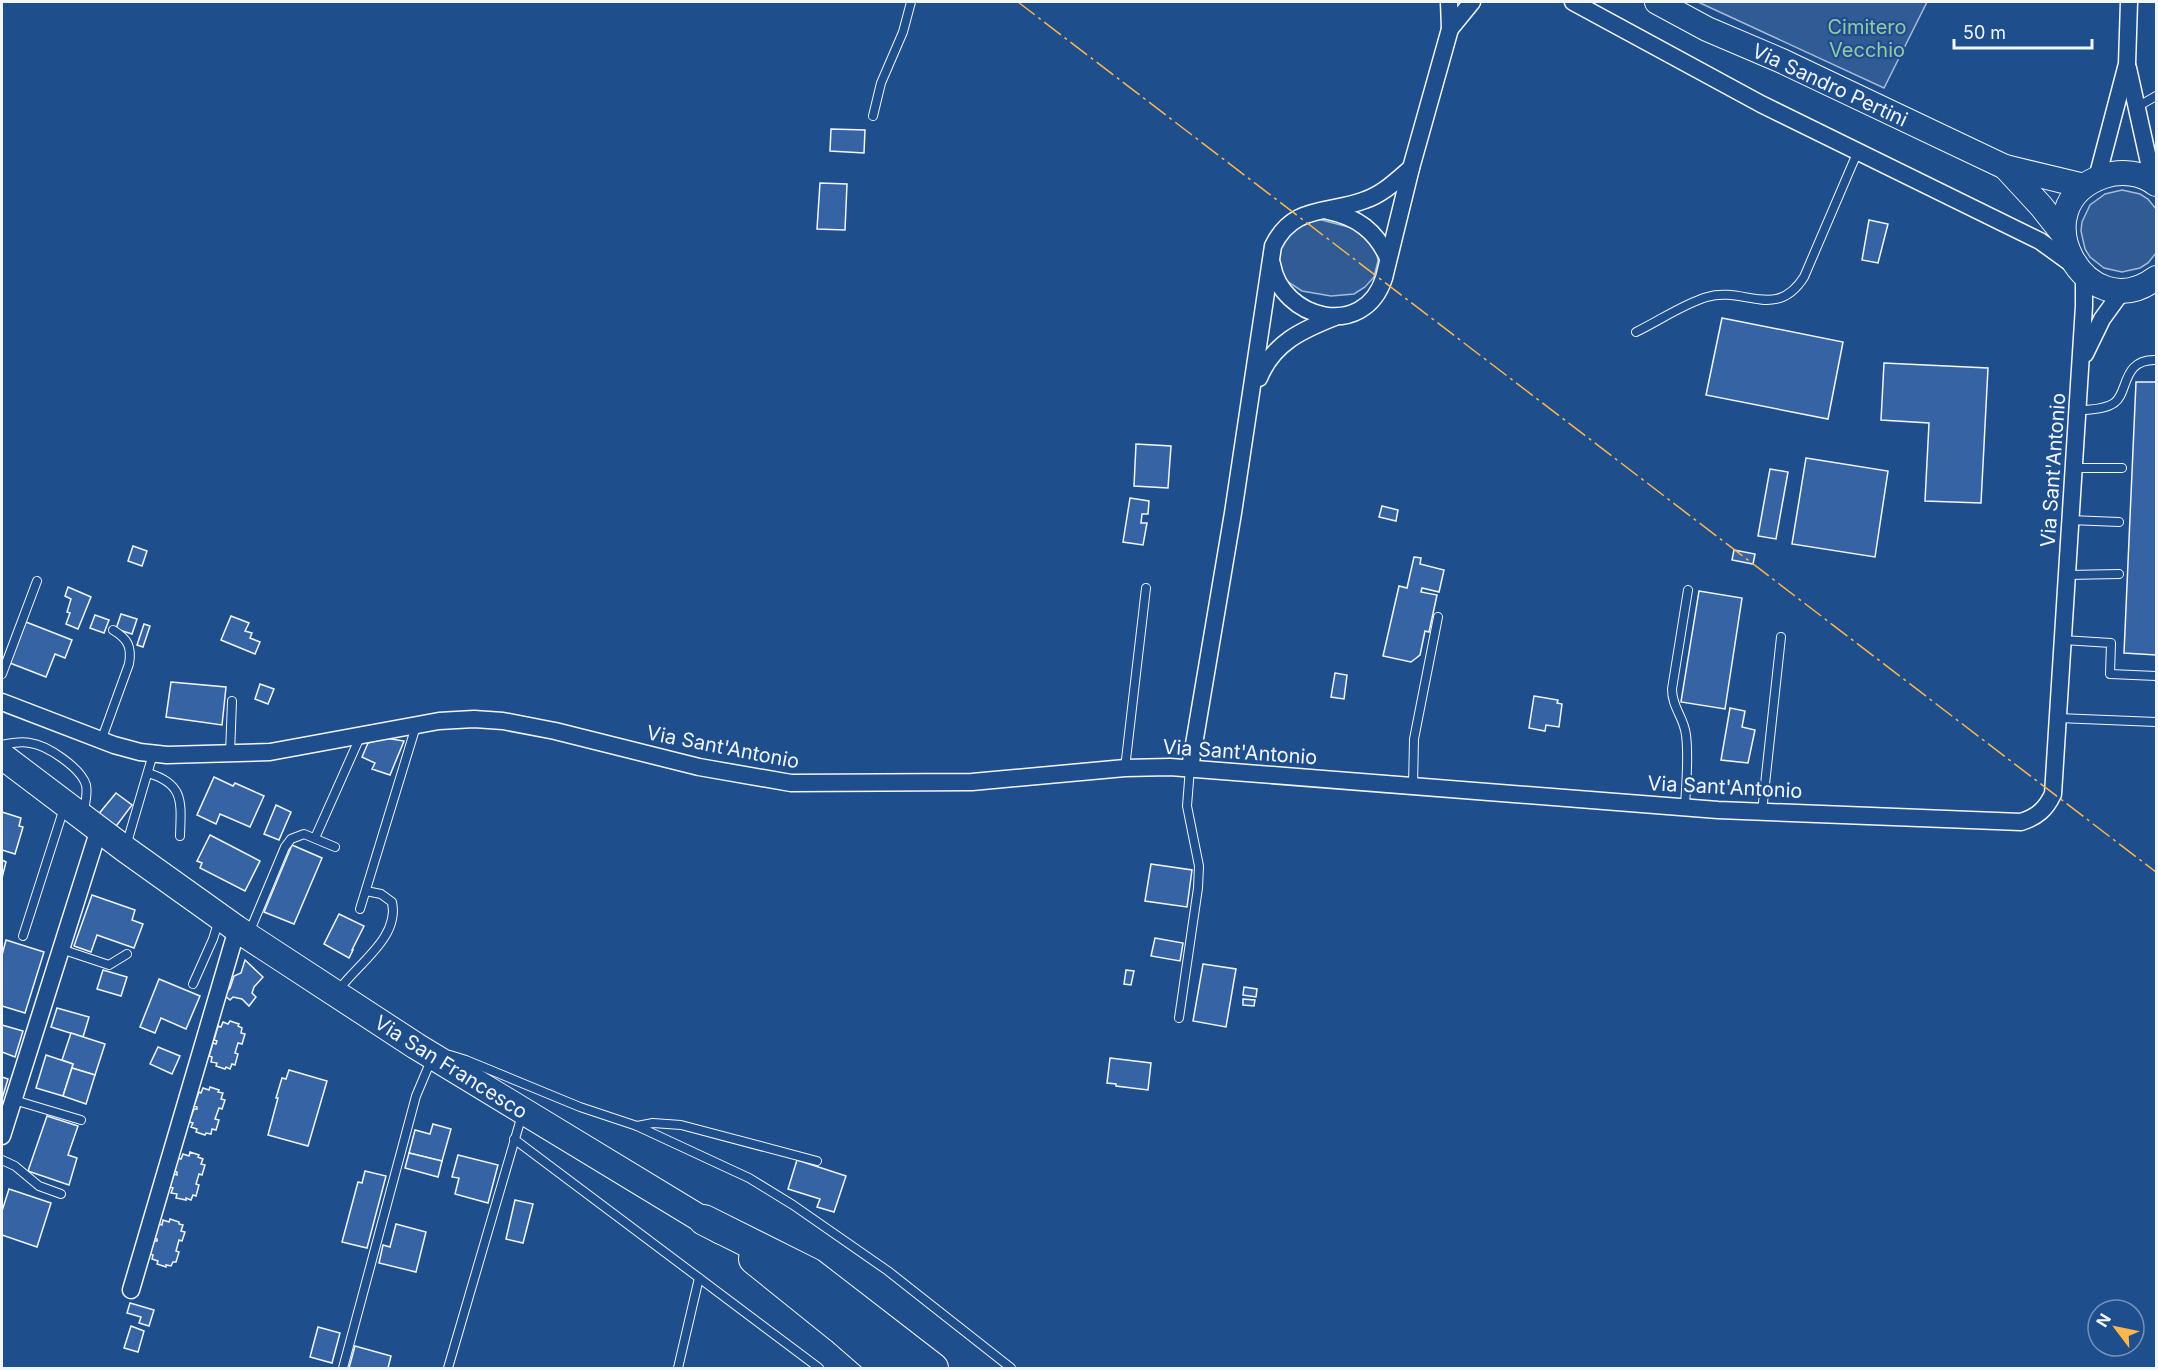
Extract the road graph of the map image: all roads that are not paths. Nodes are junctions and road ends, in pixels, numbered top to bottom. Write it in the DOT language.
graph roads {
  1 [pos="911,2"];
  2 [pos="1449,2"];
  3 [pos="1472,2"];
  4 [pos="1573,2"];
  5 [pos="1657,2"];
  6 [pos="2130,2"];
  7 [pos="1450,29"];
  8 [pos="2127,64"];
  9 [pos="2157,96"];
  10 [pos="2157,105"];
  11 [pos="2137,107"];
  12 [pos="873,116"];
  13 [pos="1858,151"];
  14 [pos="2005,167"];
  15 [pos="1411,168"];
  16 [pos="2091,182"];
  17 [pos="2155,182"];
  18 [pos="1323,210"];
  19 [pos="2064,235"];
  20 [pos="1271,254"];
  21 [pos="1389,258"];
  22 [pos="2081,272"];
  23 [pos="2157,278"];
  24 [pos="2123,290"];
  25 [pos="1335,316"];
  26 [pos="1636,332"];
  27 [pos="2157,360"];
  28 [pos="2080,366"];
  29 [pos="1251,402"];
  30 [pos="2078,411"];
  31 [pos="2074,468"];
  32 [pos="2122,468"];
  33 [pos="2070,520"];
  34 [pos="2119,522"];
  35 [pos="2119,574"];
  36 [pos="2067,575"];
  37 [pos="38,581"];
  38 [pos="1146,588"];
  39 [pos="1688,590"];
  40 [pos="1438,617"];
  41 [pos="113,630"];
  42 [pos="1781,637"];
  43 [pos="2063,640"];
  44 [pos="2,674"];
  45 [pos="2157,676"];
  46 [pos="232,701"];
  47 [pos="2,702"];
  48 [pos="2058,718"];
  49 [pos="2157,722"];
  50 [pos="416,726"];
  51 [pos="360,737"];
  52 [pos="101,741"];
  53 [pos="2,745"];
  54 [pos="153,754"];
  55 [pos="230,754"];
  56 [pos="2,756"];
  57 [pos="1125,768"];
  58 [pos="1190,768"];
  59 [pos="148,773"];
  60 [pos="1413,786"];
  61 [pos="1685,807"];
  62 [pos="1762,812"];
  63 [pos="82,817"];
  64 [pos="180,836"];
  65 [pos="315,838"];
  66 [pos="334,847"];
  67 [pos="125,849"];
  68 [pos="366,891"];
  69 [pos="360,909"];
  70 [pos="235,927"];
  71 [pos="23,936"];
  72 [pos="61,949"];
  73 [pos="127,954"];
  74 [pos="193,984"];
  75 [pos="336,994"];
  76 [pos="1179,1018"];
  77 [pos="424,1051"];
  78 [pos="14,1100"];
  79 [pos="523,1111"];
  80 [pos="81,1120"];
  81 [pos="637,1126"];
  82 [pos="3,1128"];
  83 [pos="514,1139"];
  84 [pos="2,1160"];
  85 [pos="817,1161"];
  86 [pos="61,1194"];
  87 [pos="704,1220"];
  88 [pos="699,1278"];
  89 [pos="131,1290"];
  90 [pos="343,1368"];
  91 [pos="448,1368"];
  92 [pos="678,1368"];
  93 [pos="819,1368"];
  94 [pos="886,1368"];
  95 [pos="907,1368"];
  96 [pos="933,1368"];
  97 [pos="1011,1368"];
  1 -- 12 [label="lane"];
  2 -- 7 [label="street"];
  3 -- 7 [label="street"];
  4 -- 13 [label="street"];
  5 -- 14 [label="main road, Via Sandro Pertini"];
  6 -- 8 [label="street"];
  7 -- 15 [label="street"];
  8 -- 11 [label="street"];
  8 -- 16 [label="street"];
  9 -- 11 [label="lane"];
  10 -- 11 [label="lane"];
  11 -- 17 [label="street"];
  13 -- 22 [label="street"];
  13 -- 26 [label="lane"];
  14 -- 16 [label="main road, Via Sandro Pertini"];
  14 -- 19 [label="main road, Via Sandro Pertini"];
  15 -- 18 [label="street"];
  15 -- 21 [label="street"];
  16 -- 17 [label="main road"];
  16 -- 19 [label="main road"];
  18 -- 20 [label="street"];
  18 -- 21 [label="street"];
  19 -- 22 [label="main road"];
  20 -- 25 [label="street"];
  20 -- 29 [label="street"];
  21 -- 25 [label="street"];
  22 -- 24 [label="main road"];
  22 -- 28 [label="street, Via Sant'Antonio"];
  23 -- 24 [label="main road"];
  24 -- 28 [label="street, Via Sant'Antonio"];
  25 -- 29 [label="street"];
  27 -- 30 [label="lane"];
  28 -- 30 [label="street, Via Sant'Antonio"];
  29 -- 58 [label="street"];
  30 -- 31 [label="street, Via Sant'Antonio"];
  31 -- 32 [label="lane"];
  31 -- 33 [label="street, Via Sant'Antonio"];
  33 -- 34 [label="lane"];
  33 -- 36 [label="street, Via Sant'Antonio"];
  35 -- 36 [label="lane"];
  36 -- 43 [label="street, Via Sant'Antonio"];
  37 -- 44 [label="lane"];
  38 -- 57 [label="lane"];
  39 -- 61 [label="lane"];
  40 -- 60 [label="lane"];
  41 -- 52 [label="lane"];
  42 -- 62 [label="lane"];
  43 -- 45 [label="lane"];
  43 -- 48 [label="street, Via Sant'Antonio"];
  46 -- 55 [label="lane"];
  47 -- 52 [label="street, Via Sant'Antonio"];
  48 -- 49 [label="lane"];
  48 -- 62 [label="street, Via Sant'Antonio"];
  50 -- 51 [label="street, Via Sant'Antonio"];
  50 -- 57 [label="street, Via Sant'Antonio"];
  50 -- 68 [label="lane"];
  51 -- 55 [label="street, Via Sant'Antonio"];
  51 -- 65 [label="lane"];
  52 -- 54 [label="street, Via Sant'Antonio"];
  53 -- 63 [label="lane"];
  54 -- 55 [label="street, Via Sant'Antonio"];
  54 -- 59 [label="lane"];
  56 -- 63 [label="main road, Via San Francesco"];
  57 -- 58 [label="street, Via Sant'Antonio"];
  58 -- 60 [label="street, Via Sant'Antonio"];
  58 -- 76 [label="lane"];
  59 -- 64 [label="lane"];
  59 -- 67 [label="lane"];
  60 -- 61 [label="street, Via Sant'Antonio"];
  61 -- 62 [label="street, Via Sant'Antonio"];
  63 -- 67 [label="main road, Via San Francesco"];
  63 -- 71 [label="lane"];
  63 -- 72 [label="street"];
  65 -- 66 [label="lane"];
  65 -- 70 [label="lane"];
  67 -- 70 [label="main road, Via San Francesco"];
  68 -- 69 [label="lane"];
  68 -- 75 [label="lane"];
  70 -- 74 [label="lane"];
  70 -- 75 [label="main road, Via San Francesco"];
  70 -- 89 [label="street"];
  72 -- 73 [label="lane"];
  72 -- 78 [label="street"];
  75 -- 77 [label="main road, Via San Francesco"];
  77 -- 79 [label="main road, Via San Francesco"];
  77 -- 81 [label="lane"];
  77 -- 90 [label="lane"];
  78 -- 80 [label="lane"];
  78 -- 82 [label="street"];
  79 -- 83 [label="lane"];
  79 -- 87 [label="main road, Via San Francesco"];
  81 -- 85 [label="lane"];
  81 -- 97 [label="lane"];
  83 -- 88 [label="lane"];
  83 -- 91 [label="lane"];
  84 -- 86 [label="lane"];
  87 -- 94 [label="highway"];
  87 -- 95 [label="main road, Via San Francesco"];
  87 -- 96 [label="highway"];
  88 -- 92 [label="lane"];
  88 -- 93 [label="lane"];
}
